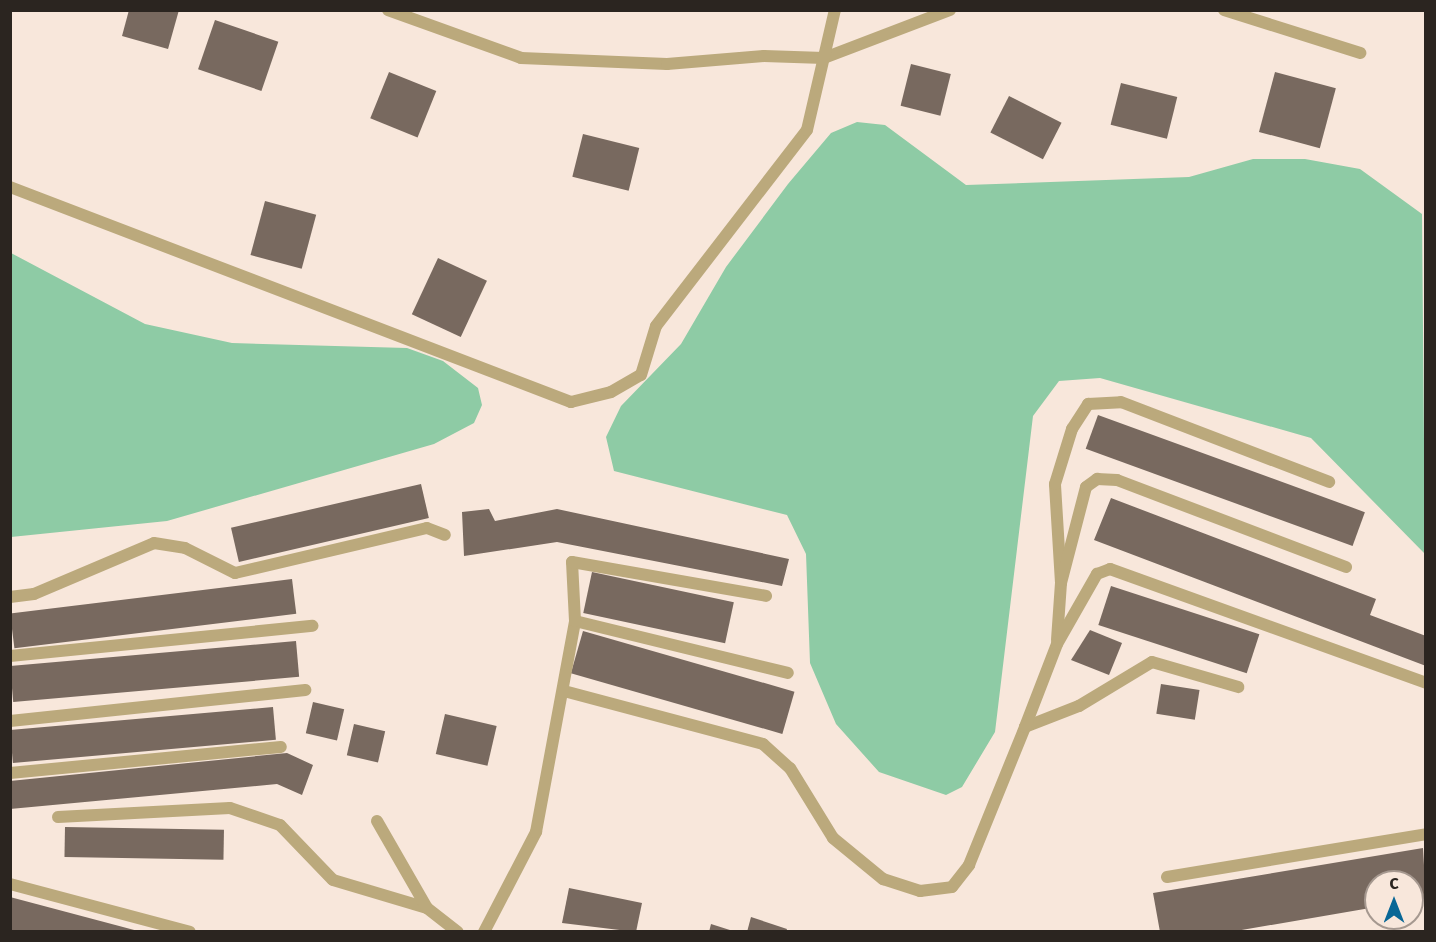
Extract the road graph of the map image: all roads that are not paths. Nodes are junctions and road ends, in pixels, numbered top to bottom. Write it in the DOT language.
graph roads {
  1 [pos="388,10"];
  2 [pos="836,10"];
  3 [pos="950,10"];
  4 [pos="1224,10"];
  5 [pos="1360,52"];
  6 [pos="824,58"];
  7 [pos="10,187"];
  8 [pos="1329,482"];
  9 [pos="445,535"];
  10 [pos="1346,567"];
  11 [pos="1061,583"];
  12 [pos="766,596"];
  13 [pos="10,597"];
  14 [pos="575,621"];
  15 [pos="313,626"];
  16 [pos="1057,644"];
  17 [pos="10,656"];
  18 [pos="788,673"];
  19 [pos="1425,683"];
  20 [pos="1238,687"];
  21 [pos="305,690"];
  22 [pos="564,691"];
  23 [pos="10,721"];
  24 [pos="1025,727"];
  25 [pos="281,747"];
  26 [pos="10,773"];
  27 [pos="58,817"];
  28 [pos="378,821"];
  29 [pos="1425,834"];
  30 [pos="1167,877"];
  31 [pos="10,884"];
  32 [pos="427,908"];
  33 [pos="190,932"];
  34 [pos="458,932"];
  35 [pos="484,932"];
  1 -- 6 [label="lane"];
  2 -- 6 [label="lane"];
  3 -- 6 [label="lane"];
  4 -- 5 [label="lane"];
  6 -- 7 [label="lane"];
  8 -- 11 [label="lane"];
  9 -- 13 [label="lane"];
  10 -- 11 [label="lane"];
  11 -- 16 [label="lane"];
  12 -- 14 [label="lane"];
  14 -- 18 [label="lane"];
  14 -- 22 [label="lane"];
  15 -- 17 [label="lane"];
  16 -- 19 [label="lane"];
  16 -- 24 [label="lane"];
  20 -- 24 [label="lane"];
  21 -- 23 [label="lane"];
  22 -- 24 [label="lane"];
  22 -- 35 [label="lane"];
  25 -- 26 [label="lane"];
  27 -- 32 [label="lane"];
  28 -- 32 [label="lane"];
  29 -- 30 [label="lane"];
  31 -- 33 [label="lane"];
  32 -- 34 [label="lane"];
}
